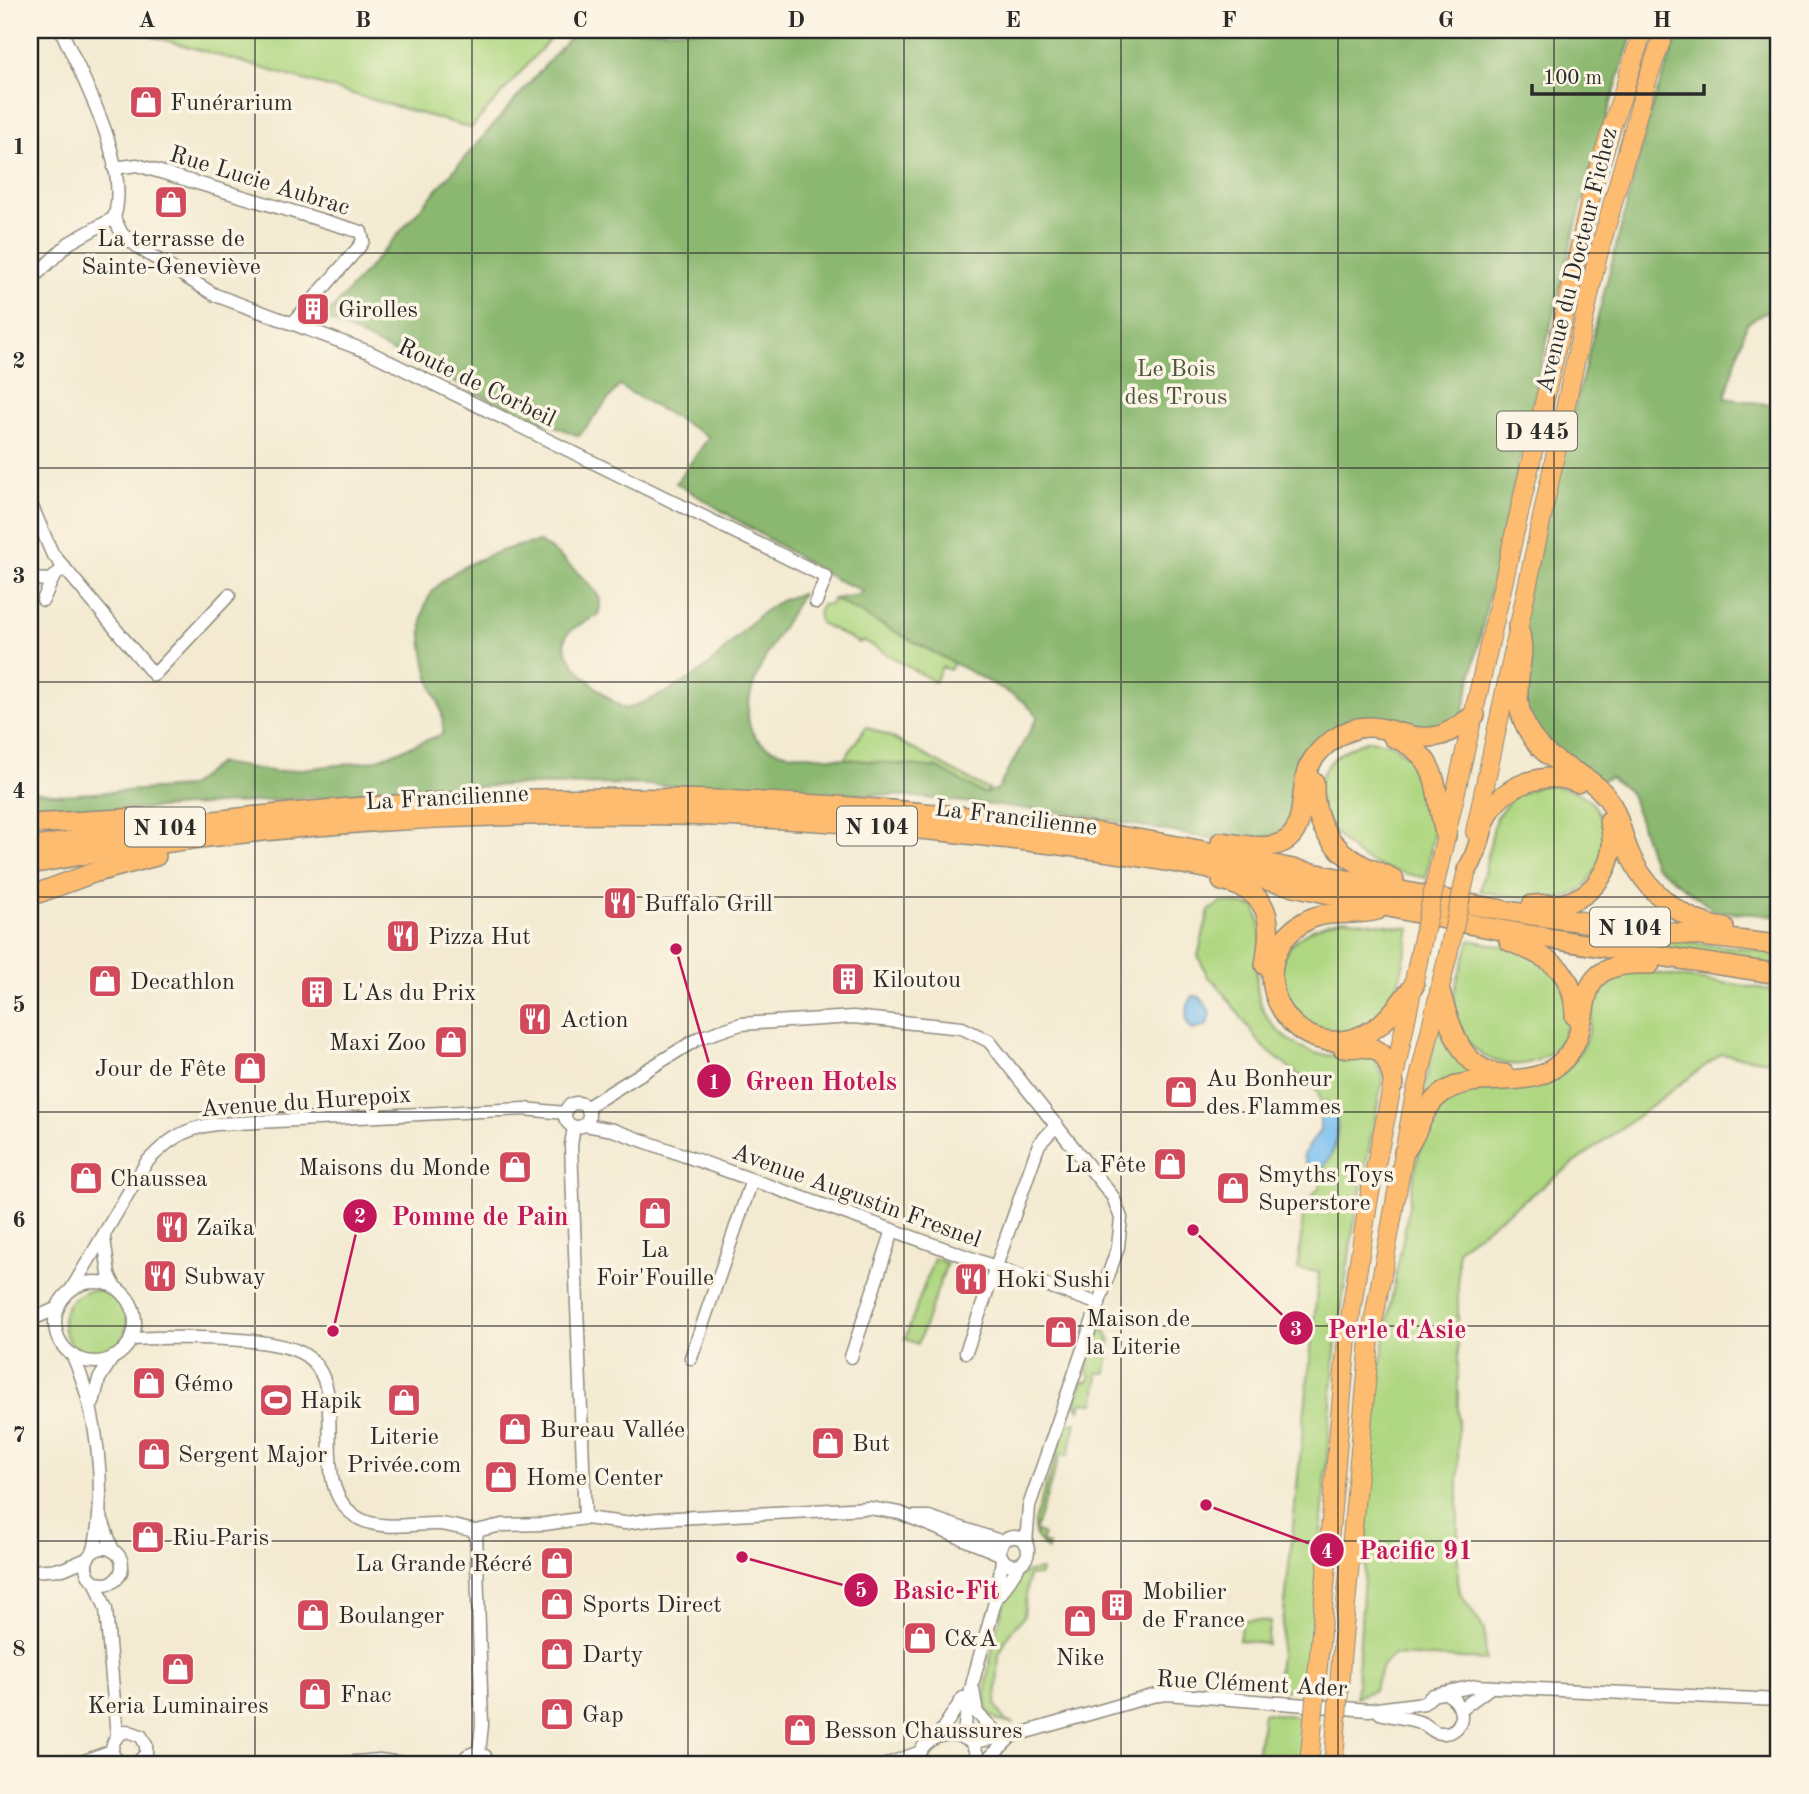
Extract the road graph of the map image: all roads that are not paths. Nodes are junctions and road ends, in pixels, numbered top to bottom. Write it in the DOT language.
graph roads {
  1 [pos="61,30"];
  2 [pos="1643,30"];
  3 [pos="1665,30"];
  4 [pos="114,168"];
  5 [pos="114,218"];
  6 [pos="30,281"];
  7 [pos="293,323"];
  8 [pos="30,502"];
  9 [pos="64,567"];
  10 [pos="30,579"];
  11 [pos="52,580"];
  12 [pos="229,595"];
  13 [pos="43,600"];
  14 [pos="816,602"];
  15 [pos="1518,628"];
  16 [pos="1475,715"];
  17 [pos="301,811"];
  18 [pos="30,824"];
  19 [pos="1446,836"];
  20 [pos="183,842"];
  21 [pos="1148,842"];
  22 [pos="30,848"];
  23 [pos="30,864"];
  24 [pos="1195,866"];
  25 [pos="1467,870"];
  26 [pos="1401,889"];
  27 [pos="30,895"];
  28 [pos="1388,907"];
  29 [pos="1511,911"];
  30 [pos="1487,928"];
  31 [pos="1749,941"];
  32 [pos="1779,945"];
  33 [pos="1675,958"];
  34 [pos="1779,974"];
  35 [pos="1414,986"];
  36 [pos="1440,992"];
  37 [pos="1394,1084"];
  38 [pos="579,1118"];
  39 [pos="1057,1125"];
  40 [pos="1404,1152"];
  41 [pos="752,1180"];
  42 [pos="893,1230"];
  43 [pos="104,1238"];
  44 [pos="996,1267"];
  45 [pos="115,1287"];
  46 [pos="71,1290"];
  47 [pos="1099,1304"];
  48 [pos="58,1308"];
  49 [pos="30,1320"];
  50 [pos="135,1323"];
  51 [pos="162,1337"];
  52 [pos="131,1339"];
  53 [pos="966,1352"];
  54 [pos="72,1354"];
  55 [pos="113,1357"];
  56 [pos="851,1357"];
  57 [pos="691,1358"];
  58 [pos="92,1410"];
  59 [pos="1029,1506"];
  60 [pos="100,1513"];
  61 [pos="585,1518"];
  62 [pos="476,1531"];
  63 [pos="1026,1544"];
  64 [pos="1003,1548"];
  65 [pos="113,1550"];
  66 [pos="90,1555"];
  67 [pos="1020,1564"];
  68 [pos="63,1569"];
  69 [pos="30,1571"];
  70 [pos="92,1579"];
  71 [pos="114,1582"];
  72 [pos="996,1602"];
  73 [pos="106,1609"];
  74 [pos="971,1680"];
  75 [pos="1491,1687"];
  76 [pos="1445,1693"];
  77 [pos="113,1695"];
  78 [pos="1779,1700"];
  79 [pos="1424,1703"];
  80 [pos="1461,1709"];
  81 [pos="1369,1710"];
  82 [pos="1425,1724"];
  83 [pos="132,1731"];
  84 [pos="117,1736"];
  85 [pos="938,1736"];
  86 [pos="1007,1737"];
  87 [pos="967,1740"];
  88 [pos="112,1751"];
  89 [pos="479,1753"];
  90 [pos="1334,1755"];
  91 [pos="141,1759"];
  92 [pos="917,1759"];
  93 [pos="76,1764"];
  94 [pos="119,1764"];
  95 [pos="175,1764"];
  96 [pos="333,1764"];
  97 [pos="411,1764"];
  98 [pos="464,1764"];
  99 [pos="488,1764"];
  100 [pos="888,1764"];
  101 [pos="982,1764"];
  102 [pos="1309,1764"];
  1 -- 4 [label="street"];
  2 -- 16 [label="main road, D 445"];
  3 -- 15 [label="main road, Avenue du Docteur Fichez / D 445"];
  4 -- 5 [label="street"];
  4 -- 7 [label="street, Rue Lucie Aubrac"];
  5 -- 6 [label="street"];
  5 -- 7 [label="street, Route de Corbeil"];
  7 -- 14 [label="street, Route de Corbeil"];
  8 -- 9 [label="street"];
  9 -- 11 [label="street"];
  9 -- 12 [label="street"];
  10 -- 11 [label="street"];
  11 -- 13 [label="street"];
  15 -- 25 [label="main road, D 445"];
  15 -- 31 [label="highway"];
  16 -- 19 [label="main road, D 445"];
  16 -- 21 [label="highway"];
  17 -- 18 [label="highway"];
  17 -- 21 [label="highway, La Francilienne / N 104"];
  17 -- 22 [label="highway, La Francilienne / N 104"];
  19 -- 26 [label="highway"];
  19 -- 35 [label="main road, D 445, bridge"];
  20 -- 23 [label="highway, La Francilienne / N 104"];
  20 -- 24 [label="highway, La Francilienne / N 104"];
  20 -- 27 [label="highway"];
  21 -- 26 [label="highway, La Francilienne / N 104"];
  24 -- 28 [label="highway, La Francilienne / N 104"];
  24 -- 37 [label="highway"];
  25 -- 29 [label="highway"];
  25 -- 36 [label="main road, D 445, bridge"];
  26 -- 29 [label="highway, La Francilienne / N 104"];
  28 -- 30 [label="highway, La Francilienne / N 104"];
  28 -- 35 [label="highway"];
  29 -- 31 [label="highway, La Francilienne / N 104"];
  30 -- 33 [label="highway, La Francilienne / N 104"];
  30 -- 36 [label="highway"];
  31 -- 32 [label="highway, La Francilienne / N 104"];
  33 -- 34 [label="highway, La Francilienne / N 104"];
  33 -- 40 [label="highway"];
  35 -- 37 [label="main road"];
  36 -- 40 [label="main road"];
  37 -- 102 [label="main road, bridge"];
  38 -- 39 [label="street"];
  38 -- 41 [label="street, Avenue Augustin Fresnel"];
  38 -- 43 [label="street, Avenue du Hurepoix"];
  38 -- 61 [label="street"];
  39 -- 44 [label="street"];
  39 -- 47 [label="street"];
  40 -- 90 [label="main road, bridge"];
  41 -- 42 [label="street, Avenue Augustin Fresnel"];
  41 -- 57 [label="street"];
  42 -- 44 [label="street, Avenue Augustin Fresnel"];
  42 -- 56 [label="street"];
  43 -- 45 [label="street"];
  43 -- 46 [label="street, Avenue du Hurepoix"];
  44 -- 47 [label="street, Avenue Augustin Fresnel"];
  44 -- 53 [label="street"];
  45 -- 46 [label="street"];
  45 -- 50 [label="street"];
  46 -- 48 [label="street"];
  47 -- 59 [label="street"];
  48 -- 49 [label="street"];
  48 -- 54 [label="street"];
  50 -- 51 [label="street"];
  50 -- 52 [label="street"];
  51 -- 52 [label="street"];
  51 -- 62 [label="street"];
  52 -- 55 [label="street"];
  54 -- 55 [label="street"];
  54 -- 58 [label="street"];
  55 -- 58 [label="street"];
  58 -- 60 [label="street"];
  59 -- 63 [label="street"];
  59 -- 64 [label="street"];
  60 -- 65 [label="street"];
  60 -- 66 [label="street"];
  61 -- 62 [label="street"];
  61 -- 64 [label="street"];
  62 -- 89 [label="street"];
  63 -- 64 [label="street"];
  63 -- 67 [label="street"];
  64 -- 67 [label="street"];
  64 -- 72 [label="street"];
  65 -- 66 [label="street"];
  65 -- 71 [label="street"];
  66 -- 68 [label="street"];
  66 -- 70 [label="street"];
  67 -- 72 [label="street"];
  68 -- 69 [label="street"];
  68 -- 70 [label="street"];
  70 -- 71 [label="street"];
  70 -- 73 [label="street"];
  71 -- 73 [label="street"];
  72 -- 74 [label="street"];
  73 -- 77 [label="street"];
  74 -- 85 [label="street"];
  74 -- 86 [label="street"];
  74 -- 87 [label="street"];
  75 -- 76 [label="street, Rue Clément Ader"];
  75 -- 78 [label="street, Rue Clément Ader"];
  75 -- 80 [label="street, Rue Clément Ader"];
  76 -- 79 [label="street, Rue Clément Ader"];
  76 -- 80 [label="street"];
  77 -- 83 [label="street"];
  77 -- 84 [label="street"];
  79 -- 81 [label="street, Rue Clément Ader"];
  79 -- 82 [label="street"];
  80 -- 82 [label="street, Rue Clément Ader"];
  81 -- 82 [label="street, Rue Clément Ader"];
  81 -- 86 [label="street, Rue Clément Ader"];
  83 -- 84 [label="street"];
  83 -- 91 [label="street"];
  84 -- 88 [label="street"];
  85 -- 87 [label="street, Rue Clément Ader"];
  85 -- 92 [label="street"];
  86 -- 87 [label="street, Rue Clément Ader"];
  86 -- 101 [label="street, Rue Clément Ader"];
  87 -- 101 [label="street"];
  88 -- 93 [label="street"];
  88 -- 94 [label="street"];
  89 -- 98 [label="street"];
  89 -- 99 [label="street"];
  91 -- 95 [label="street"];
  92 -- 100 [label="street"];
  96 -- 97 [label="street"];
}
